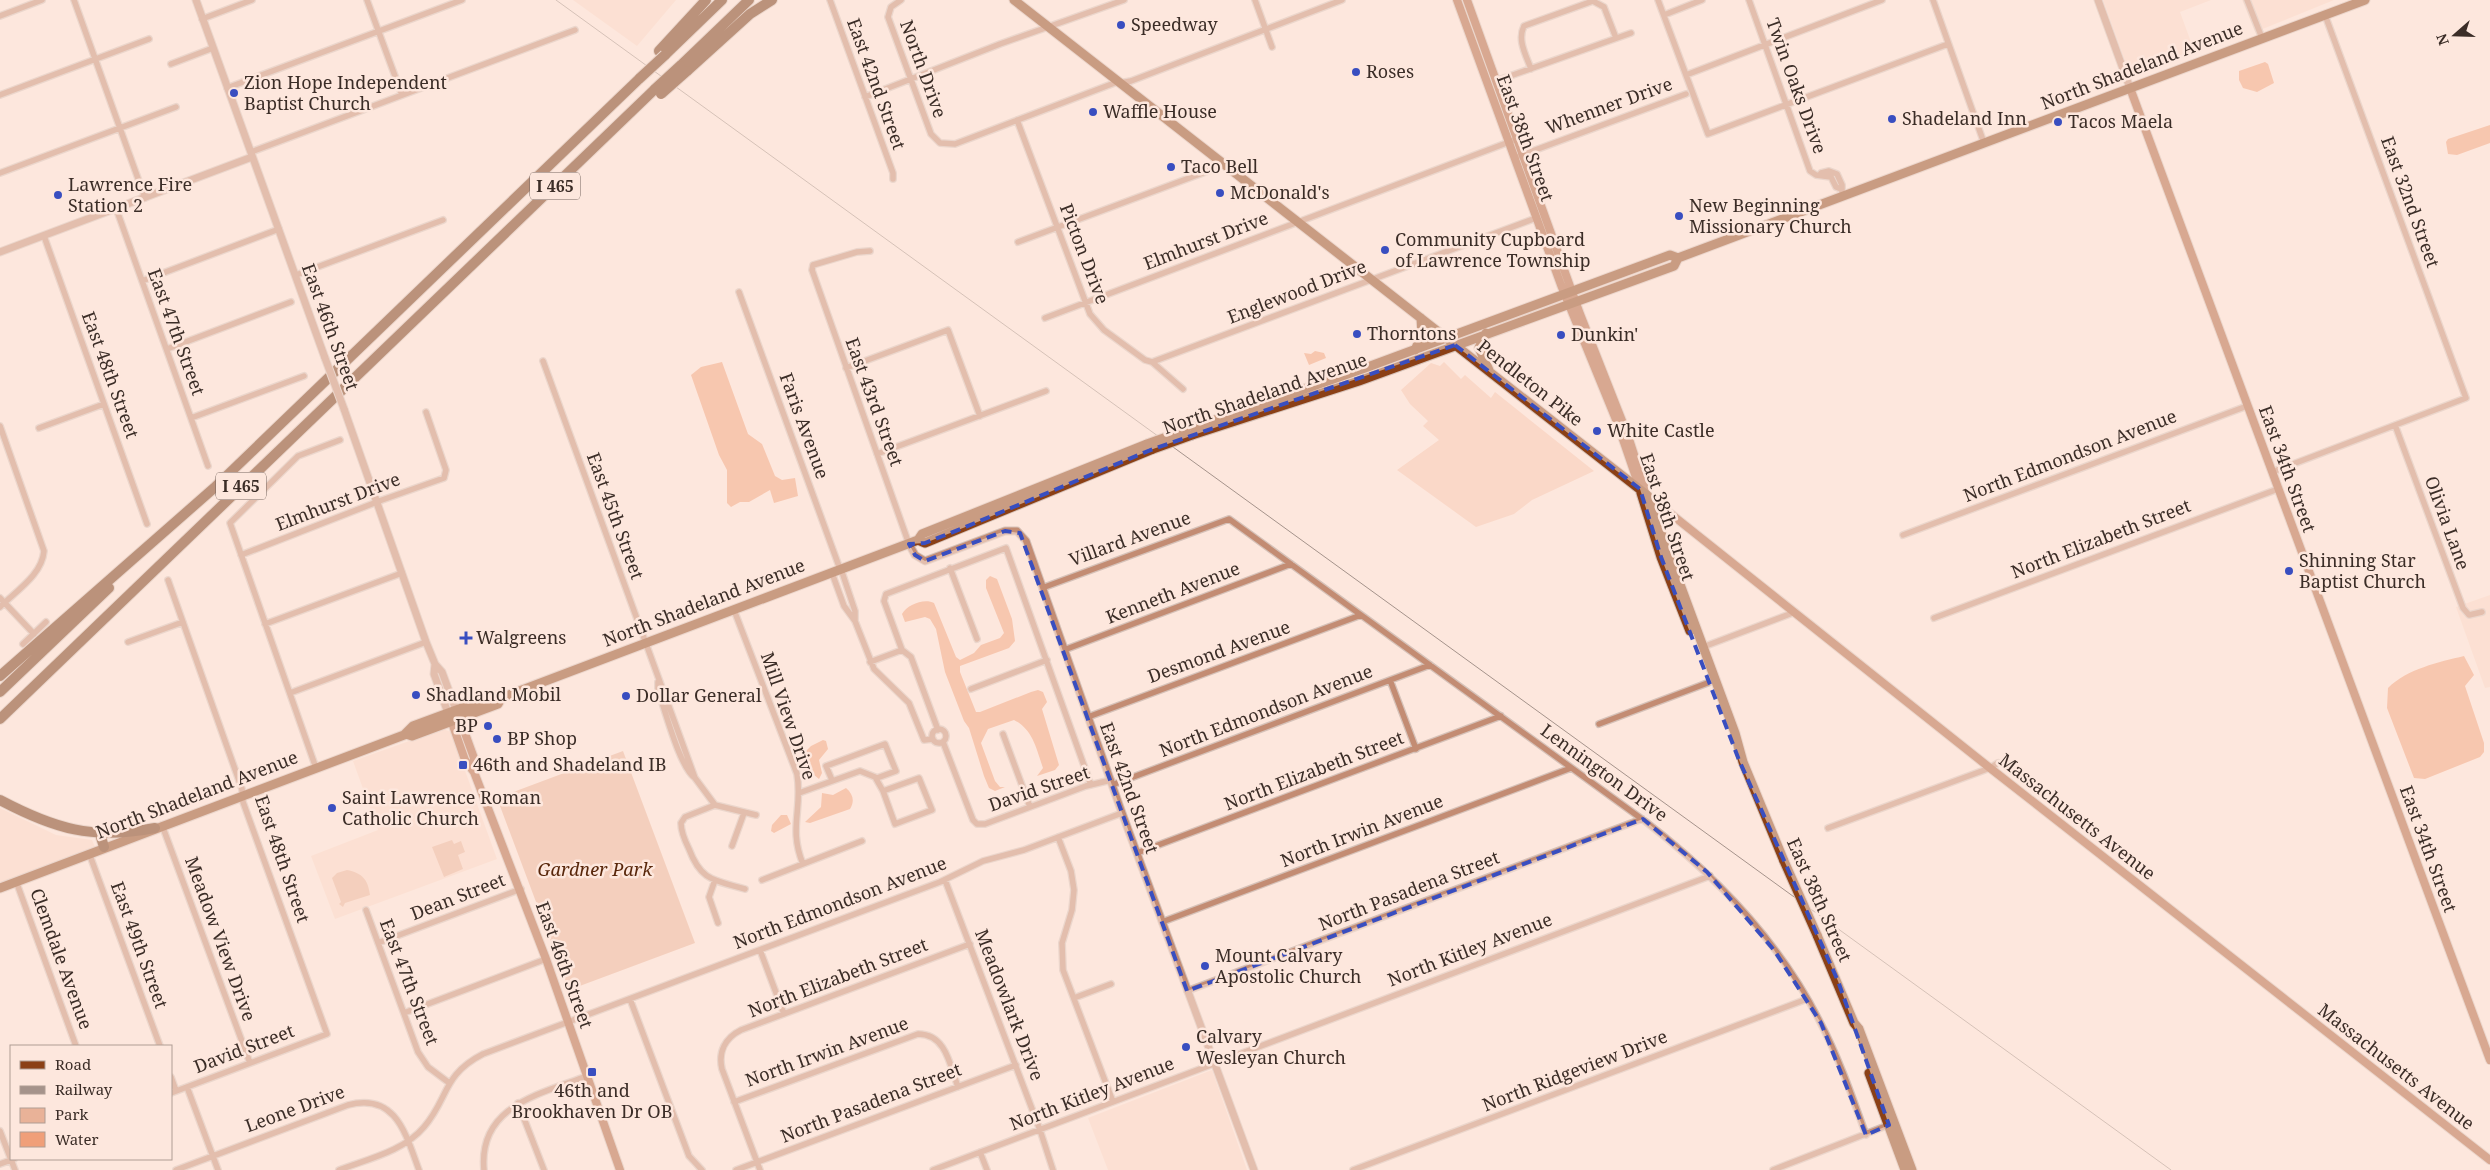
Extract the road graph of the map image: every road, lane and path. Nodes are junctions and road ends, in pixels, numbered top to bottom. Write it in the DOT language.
graph roads {
  1 [pos="42,0"];
  2 [pos="74,0"];
  3 [pos="196,0"];
  4 [pos="252,0"];
  5 [pos="367,0"];
  6 [pos="462,0"];
  7 [pos="706,0"];
  8 [pos="722,0"];
  9 [pos="749,0"];
  10 [pos="772,0"];
  11 [pos="830,0"];
  12 [pos="901,0"];
  13 [pos="1014,0"];
  14 [pos="1124,0"];
  15 [pos="1255,0"];
  16 [pos="1342,0"];
  17 [pos="1457,0"];
  18 [pos="1467,0"];
  19 [pos="1658,0"];
  20 [pos="1702,0"];
  21 [pos="1749,0"];
  22 [pos="1882,0"];
  23 [pos="1933,0"];
  24 [pos="2098,0"];
  25 [pos="2247,0"];
  26 [pos="2365,0"];
  27 [pos="1664,15"];
  28 [pos="2325,15"];
  29 [pos="0,16"];
  30 [pos="202,19"];
  31 [pos="1048,27"];
  32 [pos="1266,29"];
  33 [pos="576,30"];
  34 [pos="378,31"];
  35 [pos="1631,33"];
  36 [pos="1616,38"];
  37 [pos="2262,38"];
  38 [pos="149,39"];
  39 [pos="1948,44"];
  40 [pos="1766,46"];
  41 [pos="1272,47"];
  42 [pos="213,48"];
  43 [pos="662,53"];
  44 [pos="95,59"];
  45 [pos="171,64"];
  46 [pos="684,68"];
  47 [pos="1532,69"];
  48 [pos="1686,75"];
  49 [pos="911,78"];
  50 [pos="1118,82"];
  51 [pos="1496,82"];
  52 [pos="227,88"];
  53 [pos="2130,88"];
  54 [pos="1686,94"];
  55 [pos="0,95"];
  56 [pos="402,96"];
  57 [pos="865,97"];
  58 [pos="1787,104"];
  59 [pos="176,107"];
  60 [pos="1017,120"];
  61 [pos="120,127"];
  62 [pos="1517,139"];
  63 [pos="1509,143"];
  64 [pos="1984,143"];
  65 [pos="1523,154"];
  66 [pos="251,155"];
  67 [pos="1514,157"];
  68 [pos="1224,164"];
  69 [pos="0,172"];
  70 [pos="893,179"];
  71 [pos="1842,192"];
  72 [pos="145,198"];
  73 [pos="116,208"];
  74 [pos="1536,218"];
  75 [pos="444,220"];
  76 [pos="1298,223"];
  77 [pos="1057,226"];
  78 [pos="279,229"];
  79 [pos="44,236"];
  80 [pos="1018,242"];
  81 [pos="870,251"];
  82 [pos="0,252"];
  83 [pos="1678,258"];
  84 [pos="296,275"];
  85 [pos="1371,280"];
  86 [pos="142,281"];
  87 [pos="739,292"];
  88 [pos="1569,293"];
  89 [pos="291,302"];
  90 [pos="1085,303"];
  91 [pos="1572,303"];
  92 [pos="1045,318"];
  93 [pos="1421,318"];
  94 [pos="1486,333"];
  95 [pos="1446,338"];
  96 [pos="1455,345"];
  97 [pos="167,349"];
  98 [pos="1415,350"];
  99 [pos="543,361"];
  100 [pos="1152,362"];
  101 [pos="846,368"];
  102 [pos="1490,373"];
  103 [pos="304,376"];
  104 [pos="1183,389"];
  105 [pos="1046,391"];
  106 [pos="104,404"];
  107 [pos="2248,406"];
  108 [pos="426,412"];
  109 [pos="980,416"];
  110 [pos="191,418"];
  111 [pos="2395,425"];
  112 [pos="0,426"];
  113 [pos="39,428"];
  114 [pos="1189,432"];
  115 [pos="340,440"];
  116 [pos="877,454"];
  117 [pos="208,466"];
  118 [pos="2272,472"];
  119 [pos="1640,489"];
  120 [pos="2278,489"];
  121 [pos="1647,496"];
  122 [pos="377,503"];
  123 [pos="1229,519"];
  124 [pos="147,524"];
  125 [pos="1903,535"];
  126 [pos="914,542"];
  127 [pos="148,547"];
  128 [pos="241,555"];
  129 [pos="1292,564"];
  130 [pos="950,568"];
  131 [pos="838,570"];
  132 [pos="402,573"];
  133 [pos="168,580"];
  134 [pos="1042,588"];
  135 [pos="1,603"];
  136 [pos="734,610"];
  137 [pos="1795,612"];
  138 [pos="2482,612"];
  139 [pos="1361,615"];
  140 [pos="1934,618"];
  141 [pos="855,621"];
  142 [pos="46,622"];
  143 [pos="182,622"];
  144 [pos="266,624"];
  145 [pos="34,634"];
  146 [pos="977,639"];
  147 [pos="128,642"];
  148 [pos="426,642"];
  149 [pos="23,644"];
  150 [pos="644,644"];
  151 [pos="1703,647"];
  152 [pos="902,650"];
  153 [pos="1064,650"];
  154 [pos="1047,660"];
  155 [pos="870,662"];
  156 [pos="1430,665"];
  157 [pos="0,676"];
  158 [pos="1390,680"];
  159 [pos="1710,682"];
  160 [pos="971,689"];
  161 [pos="0,692"];
  162 [pos="290,693"];
  163 [pos="454,716"];
  164 [pos="1501,716"];
  165 [pos="1088,717"];
  166 [pos="0,719"];
  167 [pos="1599,724"];
  168 [pos="938,730"];
  169 [pos="1003,734"];
  170 [pos="933,739"];
  171 [pos="943,742"];
  172 [pos="1416,748"];
  173 [pos="1743,762"];
  174 [pos="1998,763"];
  175 [pos="316,768"];
  176 [pos="1572,768"];
  177 [pos="1990,768"];
  178 [pos="877,778"];
  179 [pos="832,780"];
  180 [pos="1111,783"];
  181 [pos="1091,785"];
  182 [pos="883,791"];
  183 [pos="799,793"];
  184 [pos="243,795"];
  185 [pos="0,800"];
  186 [pos="715,805"];
  187 [pos="1030,807"];
  188 [pos="744,813"];
  189 [pos="1122,813"];
  190 [pos="756,815"];
  191 [pos="1642,819"];
  192 [pos="158,827"];
  193 [pos="1828,828"];
  194 [pos="100,834"];
  195 [pos="1058,837"];
  196 [pos="862,841"];
  197 [pos="732,846"];
  198 [pos="104,848"];
  199 [pos="89,853"];
  200 [pos="1137,853"];
  201 [pos="803,864"];
  202 [pos="1710,876"];
  203 [pos="715,880"];
  204 [pos="762,880"];
  205 [pos="945,880"];
  206 [pos="16,881"];
  207 [pos="0,888"];
  208 [pos="521,889"];
  209 [pos="745,889"];
  210 [pos="366,910"];
  211 [pos="1162,922"];
  212 [pos="718,923"];
  213 [pos="378,943"];
  214 [pos="970,944"];
  215 [pos="760,950"];
  216 [pos="546,959"];
  217 [pos="1111,984"];
  218 [pos="1187,991"];
  219 [pos="1074,998"];
  220 [pos="1807,999"];
  221 [pos="630,1000"];
  222 [pos="404,1013"];
  223 [pos="784,1014"];
  224 [pos="569,1021"];
  225 [pos="327,1034"];
  226 [pos="76,1045"];
  227 [pos="160,1045"];
  228 [pos="2490,1060"];
  229 [pos="250,1063"];
  230 [pos="1214,1063"];
  231 [pos="1016,1065"];
  232 [pos="587,1076"];
  233 [pos="448,1082"];
  234 [pos="958,1086"];
  235 [pos="187,1087"];
  236 [pos="174,1092"];
  237 [pos="734,1102"];
  238 [pos="1113,1102"];
  239 [pos="518,1103"];
  240 [pos="1892,1124"];
  241 [pos="1040,1130"];
  242 [pos="0,1131"];
  243 [pos="1866,1135"];
  244 [pos="409,1141"];
  245 [pos="980,1152"];
  246 [pos="10,1154"];
  247 [pos="213,1156"];
  248 [pos="2490,1160"];
  249 [pos="757,1162"];
  250 [pos="176,1170"];
  251 [pos="218,1170"];
  252 [pos="340,1170"];
  253 [pos="419,1170"];
  254 [pos="484,1170"];
  255 [pos="544,1170"];
  256 [pos="620,1170"];
  257 [pos="702,1170"];
  258 [pos="736,1170"];
  259 [pos="760,1170"];
  260 [pos="933,1170"];
  261 [pos="987,1170"];
  262 [pos="1053,1170"];
  263 [pos="1254,1170"];
  264 [pos="1353,1170"];
  265 [pos="1773,1170"];
  266 [pos="1906,1170"];
  267 [pos="1912,1170"];
  1 -- 29 [label="street"];
  2 -- 44 [label="street"];
  3 -- 30 [label="street, East 46th Street"];
  4 -- 30 [label="street"];
  5 -- 34 [label="street"];
  6 -- 34 [label="street"];
  7 -- 43 [label="highway"];
  8 -- 43 [label="highway, I 465"];
  9 -- 46 [label="highway, I 465"];
  10 -- 46 [label="highway"];
  11 -- 57 [label="street, East 42nd Street"];
  12 -- 49 [label="street, North Drive"];
  13 -- 31 [label="main road, Pendleton Pike"];
  14 -- 31 [label="street"];
  15 -- 32 [label="street"];
  16 -- 32 [label="street"];
  17 -- 63 [label="main road, East 38th Street"];
  18 -- 51 [label="main road, East 38th Street"];
  19 -- 27 [label="street"];
  20 -- 27 [label="street"];
  21 -- 40 [label="street, Twin Oaks Drive"];
  22 -- 40 [label="street"];
  23 -- 39 [label="street"];
  24 -- 53 [label="street, East 34th Street"];
  25 -- 37 [label="street"];
  26 -- 28 [label="main road, North Shadeland Avenue"];
  27 -- 48 [label="street"];
  28 -- 37 [label="main road, North Shadeland Avenue"];
  28 -- 111 [label="street, East 32nd Street"];
  30 -- 42 [label="street, East 46th Street"];
  31 -- 49 [label="street"];
  31 -- 50 [label="main road, Pendleton Pike"];
  32 -- 41 [label="street"];
  32 -- 50 [label="street"];
  33 -- 56 [label="street"];
  34 -- 52 [label="street"];
  34 -- 56 [label="street"];
  35 -- 36 [label="street"];
  36 -- 47 [label="street"];
  36 -- 47 [label="street"];
  37 -- 53 [label="main road, North Shadeland Avenue"];
  38 -- 44 [label="street"];
  39 -- 58 [label="street"];
  39 -- 64 [label="street"];
  40 -- 48 [label="street"];
  40 -- 58 [label="street, Twin Oaks Drive"];
  42 -- 45 [label="street"];
  42 -- 52 [label="street, East 46th Street"];
  43 -- 127 [label="highway, I 465, bridge"];
  44 -- 55 [label="street"];
  44 -- 61 [label="street"];
  46 -- 166 [label="highway, I 465, bridge"];
  47 -- 51 [label="street"];
  48 -- 58 [label="street"];
  49 -- 57 [label="street"];
  49 -- 60 [label="street, North Drive"];
  50 -- 60 [label="street"];
  50 -- 68 [label="main road, Pendleton Pike"];
  51 -- 62 [label="main road, East 38th Street"];
  52 -- 66 [label="street, East 46th Street"];
  53 -- 64 [label="main road, North Shadeland Avenue"];
  53 -- 107 [label="main road, East 34th Street"];
  54 -- 65 [label="street, Whenner Drive"];
  56 -- 66 [label="street"];
  57 -- 70 [label="street, East 42nd Street"];
  58 -- 71 [label="street, Twin Oaks Drive"];
  59 -- 61 [label="street"];
  60 -- 77 [label="street, Picton Drive"];
  61 -- 69 [label="street"];
  61 -- 72 [label="street"];
  62 -- 63 [label="street, Elmhurst Drive"];
  62 -- 65 [label="main road, East 38th Street"];
  63 -- 67 [label="main road, East 38th Street"];
  63 -- 76 [label="street, Elmhurst Drive"];
  64 -- 71 [label="main road, North Shadeland Avenue"];
  65 -- 67 [label="street, Whenner Drive"];
  65 -- 88 [label="main road, East 38th Street"];
  66 -- 72 [label="street"];
  66 -- 78 [label="street, East 46th Street"];
  67 -- 74 [label="main road, East 38th Street"];
  68 -- 76 [label="main road, Pendleton Pike"];
  68 -- 77 [label="street"];
  71 -- 83 [label="main road, North Shadeland Avenue"];
  72 -- 73 [label="street"];
  73 -- 79 [label="street"];
  73 -- 86 [label="street, East 47th Street"];
  74 -- 85 [label="street, Englewood Drive"];
  74 -- 88 [label="main road, East 38th Street"];
  75 -- 84 [label="street"];
  76 -- 85 [label="main road, Pendleton Pike"];
  76 -- 90 [label="street, Elmhurst Drive"];
  77 -- 80 [label="street"];
  77 -- 90 [label="street, Picton Drive"];
  78 -- 84 [label="street, East 46th Street"];
  78 -- 86 [label="street"];
  79 -- 82 [label="street"];
  79 -- 106 [label="street, East 48th Street"];
  81 -- 101 [label="street, East 43rd Street"];
  83 -- 88 [label="main road, North Shadeland Avenue"];
  83 -- 91 [label="main road, North Shadeland Avenue"];
  84 -- 122 [label="street, East 46th Street, bridge"];
  85 -- 93 [label="main road, Pendleton Pike"];
  85 -- 100 [label="street, Englewood Drive"];
  86 -- 97 [label="street, East 47th Street"];
  87 -- 131 [label="street, Faris Avenue"];
  88 -- 91 [label="main road, East 38th Street"];
  88 -- 95 [label="main road, North Shadeland Avenue"];
  89 -- 97 [label="street"];
  90 -- 92 [label="street, Elmhurst Drive"];
  90 -- 100 [label="street, Picton Drive"];
  91 -- 94 [label="main road, North Shadeland Avenue"];
  91 -- 119 [label="main road, East 38th Street"];
  91 -- 121 [label="main road, East 38th Street"];
  93 -- 95 [label="main road, Pendleton Pike"];
  93 -- 98 [label="main road"];
  94 -- 96 [label="main road, North Shadeland Avenue"];
  94 -- 102 [label="main road"];
  95 -- 96 [label="main road, Pendleton Pike"];
  95 -- 98 [label="main road, North Shadeland Avenue"];
  96 -- 102 [label="main road, Pendleton Pike"];
  96 -- 114 [label="main road, North Shadeland Avenue"];
  97 -- 110 [label="street, East 47th Street"];
  98 -- 114 [label="main road, North Shadeland Avenue"];
  99 -- 150 [label="street, East 45th Street"];
  100 -- 104 [label="street, Picton Drive"];
  101 -- 109 [label="street"];
  101 -- 116 [label="street, East 43rd Street"];
  102 -- 119 [label="main road, Pendleton Pike"];
  103 -- 110 [label="street"];
  105 -- 109 [label="street"];
  106 -- 113 [label="street"];
  106 -- 124 [label="street, East 48th Street"];
  107 -- 118 [label="main road, East 34th Street"];
  107 -- 125 [label="street, North Edmondson Avenue"];
  108 -- 122 [label="street, Elmhurst Drive"];
  109 -- 116 [label="street"];
  110 -- 117 [label="street, East 47th Street"];
  111 -- 118 [label="street"];
  111 -- 138 [label="street, Olivia Lane"];
  112 -- 135 [label="street"];
  114 -- 126 [label="main road, North Shadeland Avenue, bridge"];
  115 -- 128 [label="street"];
  116 -- 126 [label="street, East 43rd Street"];
  118 -- 120 [label="main road, East 34th Street"];
  119 -- 121 [label="main road, Pendleton Pike"];
  119 -- 159 [label="main road, East 38th Street"];
  120 -- 140 [label="street, North Elizabeth Street"];
  120 -- 228 [label="main road, East 34th Street"];
  121 -- 137 [label="main road, Massachusetts Avenue"];
  121 -- 151 [label="main road, East 38th Street"];
  122 -- 128 [label="street, Elmhurst Drive"];
  122 -- 132 [label="street, East 46th Street"];
  123 -- 129 [label="street, Lennington Drive"];
  123 -- 134 [label="street, Villard Avenue"];
  126 -- 131 [label="main road, North Shadeland Avenue"];
  126 -- 134 [label="street, East 42nd Street"];
  127 -- 157 [label="highway"];
  127 -- 161 [label="highway, I 465"];
  128 -- 144 [label="street"];
  129 -- 139 [label="street, Lennington Drive"];
  129 -- 153 [label="street, Kenneth Avenue"];
  130 -- 146 [label="street"];
  130 -- 152 [label="street"];
  130 -- 154 [label="street, East 42nd Street"];
  131 -- 136 [label="main road, North Shadeland Avenue"];
  131 -- 141 [label="street, Faris Avenue"];
  131 -- 141 [label="street, Faris Avenue"];
  132 -- 144 [label="street"];
  132 -- 148 [label="street, East 46th Street"];
  133 -- 143 [label="street, East 48th Street"];
  134 -- 153 [label="street, East 42nd Street"];
  135 -- 145 [label="street"];
  136 -- 150 [label="main road, North Shadeland Avenue"];
  136 -- 183 [label="street, Mill View Drive"];
  137 -- 151 [label="street"];
  137 -- 177 [label="main road, Massachusetts Avenue"];
  139 -- 156 [label="street, Lennington Drive"];
  139 -- 165 [label="street, Desmond Avenue"];
  141 -- 155 [label="street, Faris Avenue"];
  142 -- 145 [label="street"];
  143 -- 147 [label="street"];
  143 -- 184 [label="street, East 48th Street"];
  144 -- 162 [label="street"];
  145 -- 149 [label="street"];
  148 -- 162 [label="street"];
  148 -- 163 [label="street, East 46th Street"];
  150 -- 163 [label="main road, North Shadeland Avenue"];
  150 -- 186 [label="street, East 45th Street"];
  151 -- 173 [label="main road, East 38th Street"];
  152 -- 155 [label="street"];
  152 -- 168 [label="street"];
  153 -- 165 [label="street, East 42nd Street"];
  154 -- 160 [label="street"];
  154 -- 181 [label="street, East 42nd Street"];
  155 -- 170 [label="street, Faris Avenue"];
  156 -- 158 [label="street, North Edmondson Avenue"];
  156 -- 164 [label="street, Lennington Drive"];
  158 -- 172 [label="street"];
  158 -- 180 [label="street, North Edmondson Avenue"];
  159 -- 167 [label="street"];
  159 -- 173 [label="main road, East 38th Street"];
  162 -- 175 [label="street"];
  163 -- 175 [label="main road, North Shadeland Avenue"];
  163 -- 208 [label="main road, East 46th Street"];
  164 -- 172 [label="street, North Elizabeth Street"];
  164 -- 176 [label="street, Lennington Drive"];
  165 -- 180 [label="street, East 42nd Street"];
  168 -- 170 [label="street"];
  168 -- 171 [label="street"];
  169 -- 187 [label="street"];
  170 -- 171 [label="street, Faris Avenue"];
  171 -- 187 [label="street, David Street"];
  172 -- 200 [label="street, North Elizabeth Street"];
  173 -- 240 [label="main road, East 38th Street, bridge"];
  174 -- 177 [label="street"];
  175 -- 184 [label="main road, North Shadeland Avenue"];
  176 -- 191 [label="street, Lennington Drive"];
  176 -- 211 [label="street, North Irwin Avenue"];
  177 -- 193 [label="street"];
  177 -- 248 [label="main road, Massachusetts Avenue"];
  178 -- 179 [label="street"];
  178 -- 179 [label="street"];
  178 -- 182 [label="street"];
  179 -- 183 [label="street"];
  180 -- 181 [label="street, David Street"];
  180 -- 189 [label="street, East 42nd Street"];
  181 -- 187 [label="street, David Street"];
  182 -- 182 [label="street"];
  183 -- 201 [label="street, Mill View Drive"];
  184 -- 192 [label="main road, North Shadeland Avenue"];
  184 -- 225 [label="street, East 48th Street"];
  185 -- 194 [label="highway"];
  186 -- 188 [label="street"];
  186 -- 203 [label="street"];
  188 -- 190 [label="street"];
  188 -- 197 [label="street"];
  189 -- 195 [label="street, North Edmondson Avenue"];
  189 -- 200 [label="street, East 42nd Street"];
  191 -- 202 [label="street, Lennington Drive"];
  191 -- 218 [label="street, North Pasadena Street"];
  192 -- 194 [label="highway"];
  192 -- 198 [label="main road, North Shadeland Avenue"];
  192 -- 229 [label="street, Meadow View Drive"];
  194 -- 198 [label="highway"];
  195 -- 205 [label="street, North Edmondson Avenue"];
  195 -- 219 [label="street"];
  196 -- 201 [label="street"];
  198 -- 199 [label="main road, North Shadeland Avenue"];
  199 -- 206 [label="main road, North Shadeland Avenue"];
  199 -- 227 [label="street, East 49th Street"];
  200 -- 211 [label="street, East 42nd Street"];
  201 -- 204 [label="street"];
  202 -- 220 [label="street, Lennington Drive"];
  202 -- 230 [label="street, North Kitley Avenue"];
  203 -- 209 [label="street"];
  203 -- 212 [label="street"];
  205 -- 214 [label="street, Meadowlark Drive"];
  205 -- 215 [label="street, North Edmondson Avenue"];
  206 -- 207 [label="main road, North Shadeland Avenue"];
  206 -- 226 [label="street, Clemdale Avenue"];
  208 -- 213 [label="street, Dean Street"];
  208 -- 216 [label="main road, East 46th Street"];
  210 -- 213 [label="street, East 47th Street"];
  211 -- 218 [label="street, East 42nd Street"];
  213 -- 222 [label="street, East 47th Street"];
  214 -- 223 [label="street, North Elizabeth Street"];
  214 -- 231 [label="street, Meadowlark Drive"];
  215 -- 221 [label="street, North Edmondson Avenue"];
  215 -- 223 [label="street"];
  216 -- 222 [label="street"];
  216 -- 224 [label="main road, East 46th Street"];
  217 -- 219 [label="street"];
  218 -- 230 [label="street, East 42nd Street"];
  219 -- 238 [label="street"];
  220 -- 243 [label="street, Lennington Drive"];
  220 -- 264 [label="street, North Ridgeview Drive"];
  221 -- 224 [label="street, North Edmondson Avenue"];
  221 -- 257 [label="street"];
  222 -- 233 [label="street, East 47th Street"];
  223 -- 237 [label="street, North Elizabeth Street"];
  224 -- 232 [label="main road, East 46th Street"];
  224 -- 233 [label="street, North Edmondson Avenue"];
  225 -- 229 [label="street, David Street"];
  229 -- 235 [label="street, David Street"];
  230 -- 238 [label="street, North Kitley Avenue"];
  230 -- 263 [label="street, East 42nd Street"];
  231 -- 234 [label="street, North Pasadena Street"];
  231 -- 241 [label="street, Meadowlark Drive"];
  232 -- 239 [label="street"];
  232 -- 256 [label="main road, East 46th Street"];
  233 -- 244 [label="street, North Edmondson Avenue"];
  234 -- 237 [label="street, North Irwin Avenue"];
  234 -- 249 [label="street, North Pasadena Street"];
  235 -- 236 [label="street, David Street"];
  235 -- 247 [label="street"];
  237 -- 249 [label="street"];
  238 -- 241 [label="street, North Kitley Avenue"];
  239 -- 254 [label="street"];
  239 -- 255 [label="street"];
  240 -- 243 [label="street"];
  240 -- 266 [label="main road, East 38th Street"];
  240 -- 267 [label="main road, East 38th Street"];
  241 -- 245 [label="street, North Kitley Avenue"];
  241 -- 262 [label="street, Meadowlark Drive"];
  242 -- 246 [label="street"];
  243 -- 265 [label="street"];
  244 -- 247 [label="street, Leone Drive"];
  244 -- 252 [label="street, North Edmondson Avenue"];
  244 -- 253 [label="street, Leone Drive"];
  245 -- 260 [label="street, North Kitley Avenue"];
  245 -- 261 [label="street"];
  247 -- 250 [label="street, Leone Drive"];
  247 -- 251 [label="street"];
  249 -- 258 [label="street, North Pasadena Street"];
  249 -- 259 [label="street"];
}
